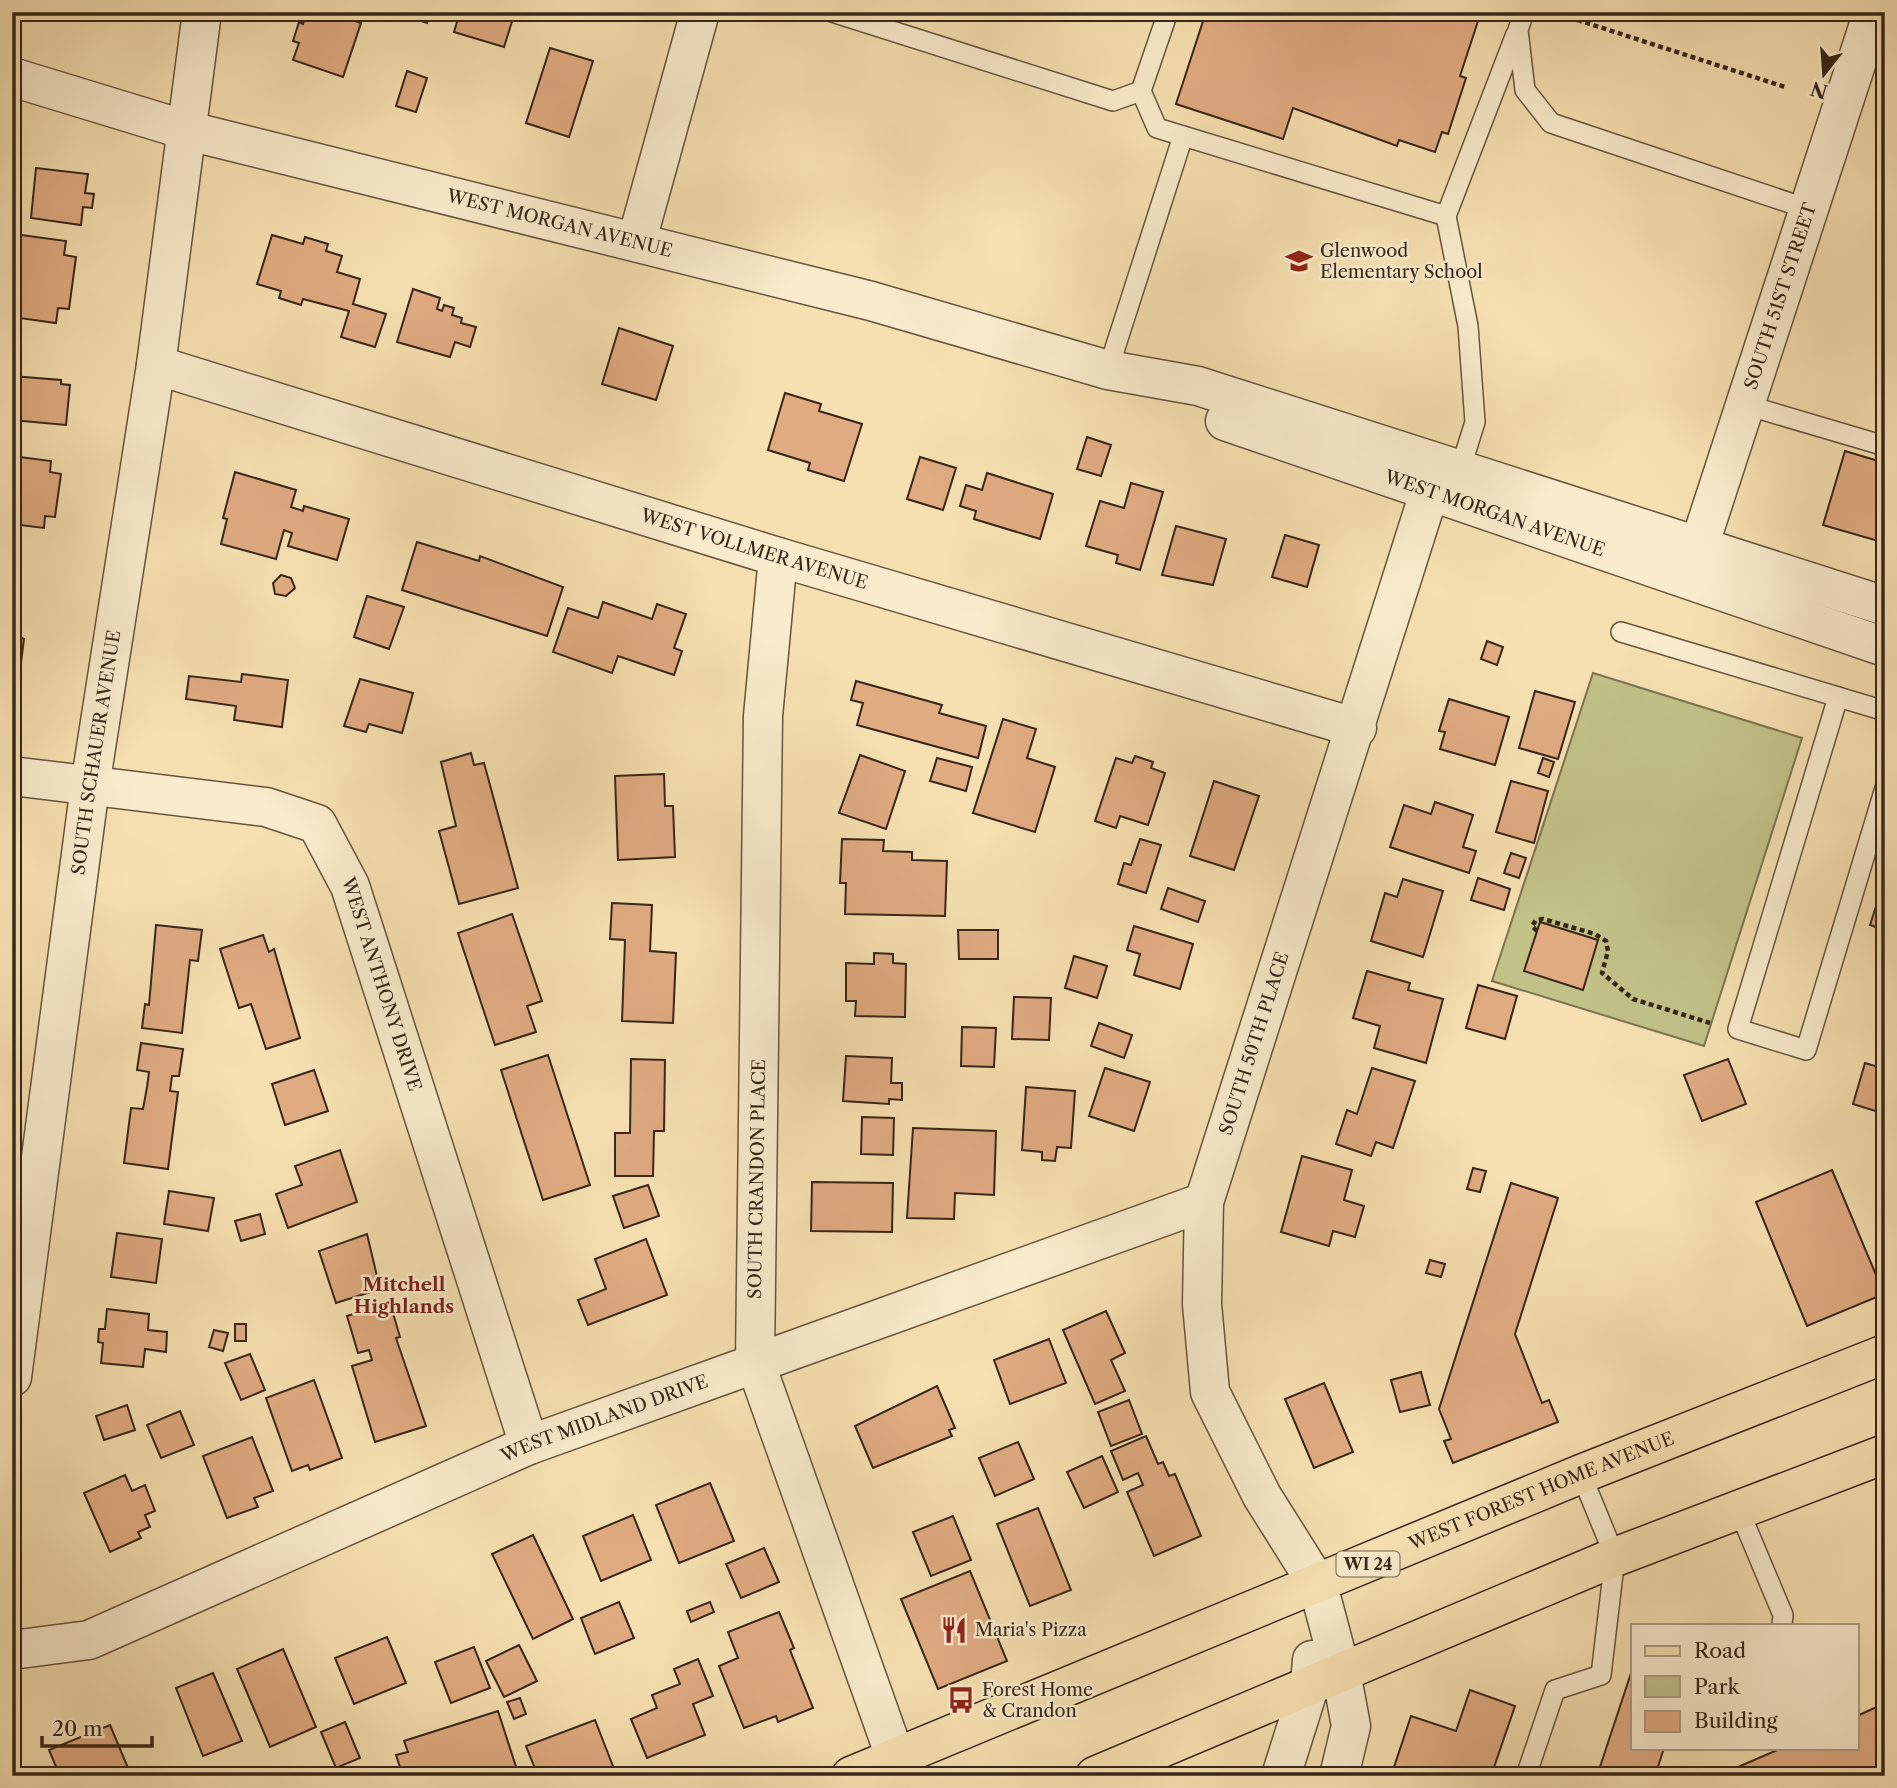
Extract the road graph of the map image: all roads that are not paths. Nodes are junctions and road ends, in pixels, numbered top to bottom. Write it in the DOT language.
graph roads {
  1 [pos="202,12"];
  2 [pos="700,12"];
  3 [pos="832,12"];
  4 [pos="1168,12"];
  5 [pos="1873,12"];
  6 [pos="1521,21"];
  7 [pos="12,77"];
  8 [pos="1141,91"];
  9 [pos="188,131"];
  10 [pos="1182,136"];
  11 [pos="1811,211"];
  12 [pos="1446,216"];
  13 [pos="637,240"];
  14 [pos="156,365"];
  15 [pos="1108,370"];
  16 [pos="1746,405"];
  17 [pos="1885,446"];
  18 [pos="1460,470"];
  19 [pos="1429,493"];
  20 [pos="778,557"];
  21 [pos="1693,564"];
  22 [pos="1885,606"];
  23 [pos="1621,632"];
  24 [pos="1885,647"];
  25 [pos="1838,697"];
  26 [pos="1885,711"];
  27 [pos="1357,728"];
  28 [pos="12,776"];
  29 [pos="90,786"];
  30 [pos="1885,788"];
  31 [pos="1204,1202"];
  32 [pos="1885,1354"];
  33 [pos="755,1362"];
  34 [pos="12,1377"];
  35 [pos="529,1445"];
  36 [pos="1885,1454"];
  37 [pos="1581,1474"];
  38 [pos="1739,1510"];
  39 [pos="1615,1558"];
  40 [pos="1318,1585"];
  41 [pos="1782,1624"];
  42 [pos="12,1650"];
  43 [pos="1326,1678"];
  44 [pos="899,1767"];
  45 [pos="851,1776"];
  46 [pos="1095,1776"];
  47 [pos="1281,1776"];
  48 [pos="1339,1776"];
  49 [pos="1526,1776"];
  1 -- 9 [label="street, SOUTH SCHAUER AVENUE"];
  2 -- 13 [label="street"];
  3 -- 8 [label="lane"];
  4 -- 8 [label="lane"];
  5 -- 11 [label="street, SOUTH 51ST STREET"];
  6 -- 11 [label="lane"];
  6 -- 12 [label="lane"];
  7 -- 9 [label="street, WEST MORGAN AVENUE"];
  8 -- 10 [label="lane"];
  9 -- 13 [label="street, WEST MORGAN AVENUE"];
  9 -- 14 [label="street, SOUTH SCHAUER AVENUE"];
  10 -- 12 [label="lane"];
  10 -- 15 [label="lane"];
  11 -- 16 [label="street, SOUTH 51ST STREET"];
  12 -- 18 [label="lane"];
  13 -- 15 [label="street, WEST MORGAN AVENUE"];
  14 -- 20 [label="street, WEST VOLLMER AVENUE"];
  14 -- 29 [label="street, SOUTH SCHAUER AVENUE"];
  15 -- 18 [label="street, WEST MORGAN AVENUE"];
  15 -- 19 [label="street, WEST MORGAN AVENUE"];
  16 -- 17 [label="lane"];
  16 -- 21 [label="street, SOUTH 51ST STREET"];
  18 -- 21 [label="street, WEST MORGAN AVENUE"];
  19 -- 21 [label="street, WEST MORGAN AVENUE"];
  19 -- 27 [label="street, SOUTH 50TH PLACE"];
  20 -- 27 [label="street, WEST VOLLMER AVENUE"];
  20 -- 33 [label="street, SOUTH CRANDON PLACE"];
  21 -- 22 [label="street, WEST MORGAN AVENUE"];
  21 -- 24 [label="street, WEST MORGAN AVENUE"];
  23 -- 25 [label="lane"];
  25 -- 26 [label="lane"];
  25 -- 30 [label="lane"];
  27 -- 31 [label="street, SOUTH 50TH PLACE"];
  28 -- 29 [label="street, WEST ANTHONY DRIVE"];
  29 -- 34 [label="street, SOUTH SCHAUER AVENUE"];
  29 -- 35 [label="street, WEST ANTHONY DRIVE"];
  31 -- 33 [label="street, WEST MIDLAND DRIVE"];
  31 -- 40 [label="street, SOUTH 50TH PLACE"];
  32 -- 37 [label="main road, WEST FOREST HOME AVENUE / WI 24"];
  33 -- 35 [label="street, WEST MIDLAND DRIVE"];
  33 -- 44 [label="street, SOUTH CRANDON PLACE"];
  35 -- 42 [label="street, WEST MIDLAND DRIVE"];
  36 -- 38 [label="main road"];
  37 -- 39 [label="lane"];
  37 -- 40 [label="main road, WEST FOREST HOME AVENUE / WI 24"];
  38 -- 39 [label="main road"];
  38 -- 41 [label="lane"];
  39 -- 43 [label="main road"];
  39 -- 49 [label="lane"];
  40 -- 43 [label="street"];
  40 -- 44 [label="main road, WEST FOREST HOME AVENUE / WI 24"];
  43 -- 46 [label="main road"];
  43 -- 47 [label="street"];
  43 -- 48 [label="street"];
  44 -- 45 [label="main road, WEST FOREST HOME AVENUE / WI 24"];
}
